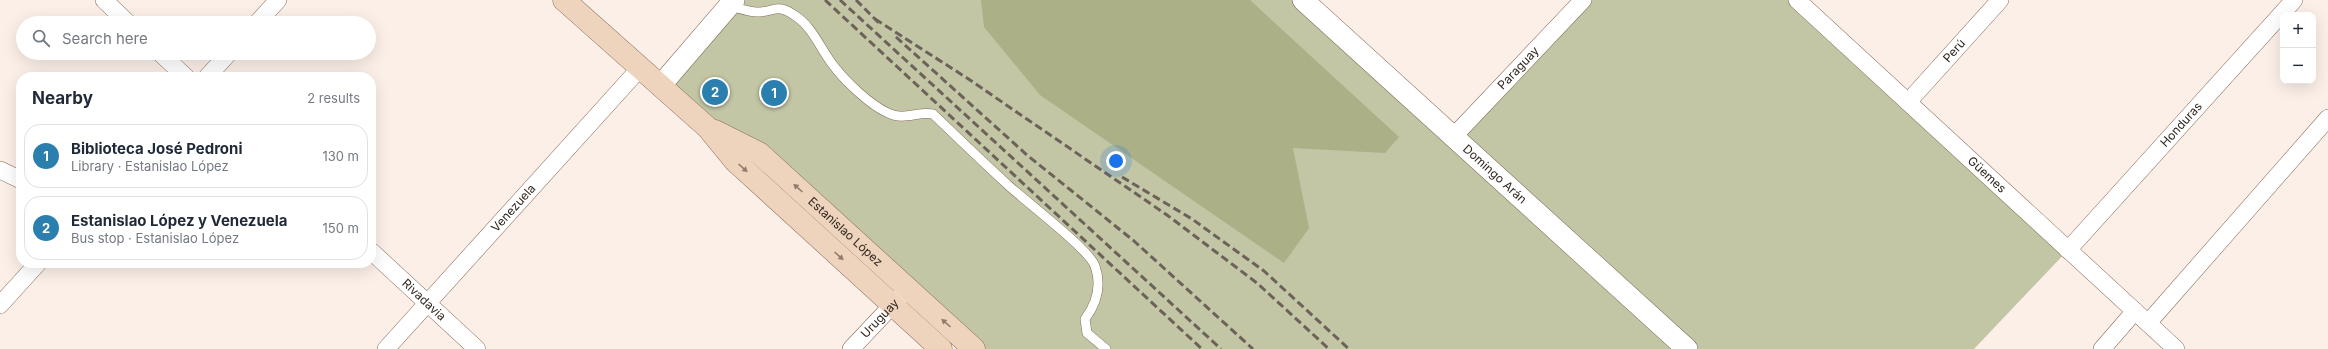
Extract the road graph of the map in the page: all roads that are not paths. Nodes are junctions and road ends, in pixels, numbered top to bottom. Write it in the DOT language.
graph roads {
  1 [pos="104,0"];
  2 [pos="278,0"];
  3 [pos="564,0"];
  4 [pos="1303,0"];
  5 [pos="1583,0"];
  6 [pos="1797,0"];
  7 [pos="2000,0"];
  8 [pos="2294,0"];
  9 [pos="732,3"];
  10 [pos="121,16"];
  11 [pos="263,16"];
  12 [pos="168,60"];
  13 [pos="223,60"];
  14 [pos="641,67"];
  15 [pos="181,72"];
  16 [pos="212,72"];
  17 [pos="660,85"];
  18 [pos="1908,102"];
  19 [pos="2328,118"];
  20 [pos="708,128"];
  21 [pos="1453,137"];
  22 [pos="0,170"];
  23 [pos="16,178"];
  24 [pos="2068,250"];
  25 [pos="376,256"];
  26 [pos="33,268"];
  27 [pos="908,289"];
  28 [pos="427,303"];
  29 [pos="0,305"];
  30 [pos="893,305"];
  31 [pos="2135,312"];
  32 [pos="2148,323"];
  33 [pos="386,349"];
  34 [pos="477,349"];
  35 [pos="851,349"];
  36 [pos="941,349"];
  37 [pos="974,349"];
  38 [pos="1106,349"];
  39 [pos="1687,349"];
  40 [pos="2102,349"];
  41 [pos="2176,349"];
  1 -- 10 [label="street"];
  2 -- 11 [label="street"];
  3 -- 14 [label="main road, Estanislao López"];
  4 -- 21 [label="street, Domingo Arán"];
  5 -- 21 [label="street, Paraguay"];
  6 -- 18 [label="street, Güemes"];
  7 -- 18 [label="street, Perú"];
  8 -- 24 [label="street, Honduras"];
  9 -- 17 [label="street"];
  9 -- 38 [label="lane"];
  12 -- 15 [label="street"];
  13 -- 16 [label="street"];
  14 -- 17 [label="main road, Estanislao López"];
  14 -- 28 [label="street, Venezuela"];
  17 -- 20 [label="main road, Estanislao López"];
  18 -- 24 [label="street, Güemes"];
  19 -- 32 [label="street"];
  27 -- 20 [label="main road, Estanislao López, one-way"];
  20 -- 30 [label="main road, Estanislao López, one-way"];
  21 -- 39 [label="street, Domingo Arán"];
  22 -- 23 [label="street"];
  24 -- 31 [label="street, Güemes"];
  25 -- 28 [label="street, Rivadavia"];
  26 -- 29 [label="street"];
  27 -- 30 [label="street, Uruguay"];
  37 -- 27 [label="main road, Estanislao López, one-way"];
  28 -- 33 [label="street, Venezuela"];
  28 -- 34 [label="street, Rivadavia"];
  30 -- 35 [label="street, Uruguay"];
  30 -- 36 [label="main road, Estanislao López"];
  31 -- 32 [label="street, Güemes"];
  31 -- 40 [label="street"];
  32 -- 41 [label="street, Güemes"];
}
